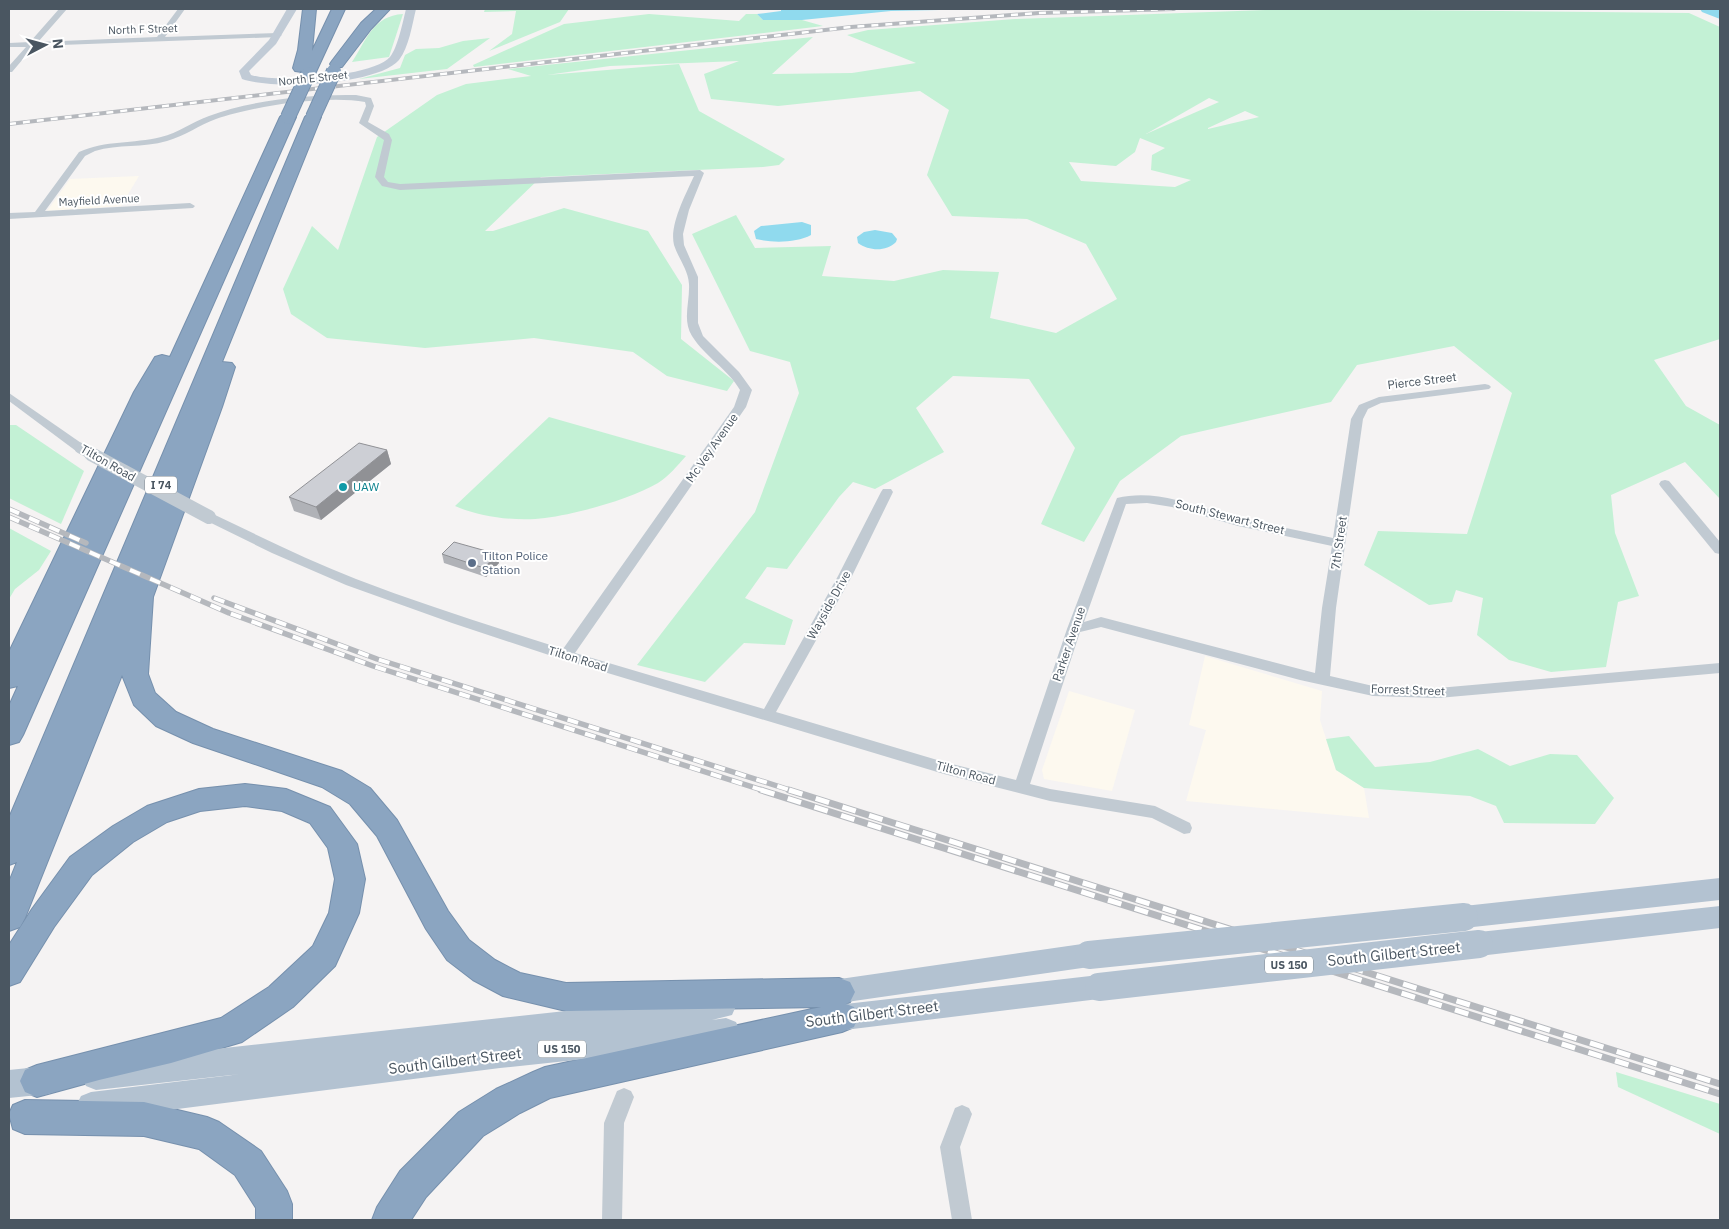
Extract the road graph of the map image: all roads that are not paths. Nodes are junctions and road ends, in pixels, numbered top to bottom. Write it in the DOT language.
graph roads {
  1 [pos="63,9"];
  2 [pos="181,9"];
  3 [pos="292,9"];
  4 [pos="309,9"];
  5 [pos="338,9"];
  6 [pos="383,9"];
  7 [pos="411,9"];
  8 [pos="357,17"];
  9 [pos="278,34"];
  10 [pos="160,39"];
  11 [pos="32,44"];
  12 [pos="9,46"];
  13 [pos="335,68"];
  14 [pos="9,70"];
  15 [pos="368,72"];
  16 [pos="303,74"];
  17 [pos="279,202"];
  18 [pos="190,206"];
  19 [pos="38,214"];
  20 [pos="9,216"];
  21 [pos="219,270"];
  22 [pos="1485,387"];
  23 [pos="9,396"];
  24 [pos="1363,408"];
  25 [pos="1665,484"];
  26 [pos="887,492"];
  27 [pos="1120,501"];
  28 [pos="1340,544"];
  29 [pos="1720,550"];
  30 [pos="53,586"];
  31 [pos="141,597"];
  32 [pos="1074,629"];
  33 [pos="9,650"];
  34 [pos="566,655"];
  35 [pos="1720,668"];
  36 [pos="9,679"];
  37 [pos="1322,680"];
  38 [pos="767,716"];
  39 [pos="9,734"];
  40 [pos="1021,788"];
  41 [pos="1184,828"];
  42 [pos="9,852"];
  43 [pos="1720,889"];
  44 [pos="1720,917"];
  45 [pos="9,918"];
  46 [pos="9,972"];
  47 [pos="841,1004"];
  48 [pos="23,1082"];
  49 [pos="624,1097"];
  50 [pos="962,1114"];
  51 [pos="17,1118"];
  52 [pos="274,1220"];
  53 [pos="390,1220"];
  54 [pos="612,1220"];
  55 [pos="962,1220"];
  1 -- 11 [label="street"];
  2 -- 10 [label="street"];
  3 -- 9 [label="street"];
  4 -- 16 [label="highway"];
  5 -- 16 [label="highway"];
  6 -- 13 [label="highway"];
  7 -- 15 [label="street"];
  8 -- 13 [label="highway, I 74"];
  9 -- 10 [label="street, North F Street"];
  9 -- 15 [label="street, North E Street"];
  10 -- 11 [label="street, North F Street"];
  11 -- 12 [label="street, North F Street"];
  11 -- 14 [label="street"];
  13 -- 17 [label="highway, I 74, bridge"];
  16 -- 21 [label="highway, I 74"];
  17 -- 31 [label="highway"];
  17 -- 42 [label="highway, I 74"];
  18 -- 19 [label="street, Mayfield Avenue"];
  19 -- 20 [label="street, Mayfield Avenue"];
  19 -- 34 [label="street, Mc Vey Avenue"];
  21 -- 30 [label="highway"];
  21 -- 39 [label="highway, I 74"];
  22 -- 24 [label="street, Pierce Street"];
  23 -- 34 [label="street, Tilton Road, bridge"];
  24 -- 28 [label="street, 7th Street"];
  25 -- 29 [label="street"];
  26 -- 38 [label="street, Wayside Drive"];
  27 -- 28 [label="street, South Stewart Street"];
  27 -- 32 [label="street, Parker Avenue"];
  28 -- 37 [label="street, 7th Street"];
  30 -- 33 [label="highway"];
  30 -- 36 [label="highway"];
  31 -- 45 [label="highway"];
  31 -- 47 [label="highway"];
  32 -- 37 [label="street, Forrest Street"];
  32 -- 40 [label="street, Parker Avenue"];
  34 -- 38 [label="street, Tilton Road"];
  35 -- 37 [label="street, Forrest Street"];
  38 -- 40 [label="street, Tilton Road"];
  40 -- 41 [label="street, Tilton Road"];
  43 -- 47 [label="main road, South Gilbert Street / US 150, bridge"];
  44 -- 47 [label="main road, South Gilbert Street / US 150, bridge"];
  46 -- 48 [label="highway"];
  47 -- 48 [label="main road, South Gilbert Street / US 150"];
  47 -- 51 [label="main road, South Gilbert Street / US 150"];
  47 -- 53 [label="highway"];
  49 -- 54 [label="street"];
  50 -- 55 [label="street"];
  51 -- 52 [label="highway"];
}
